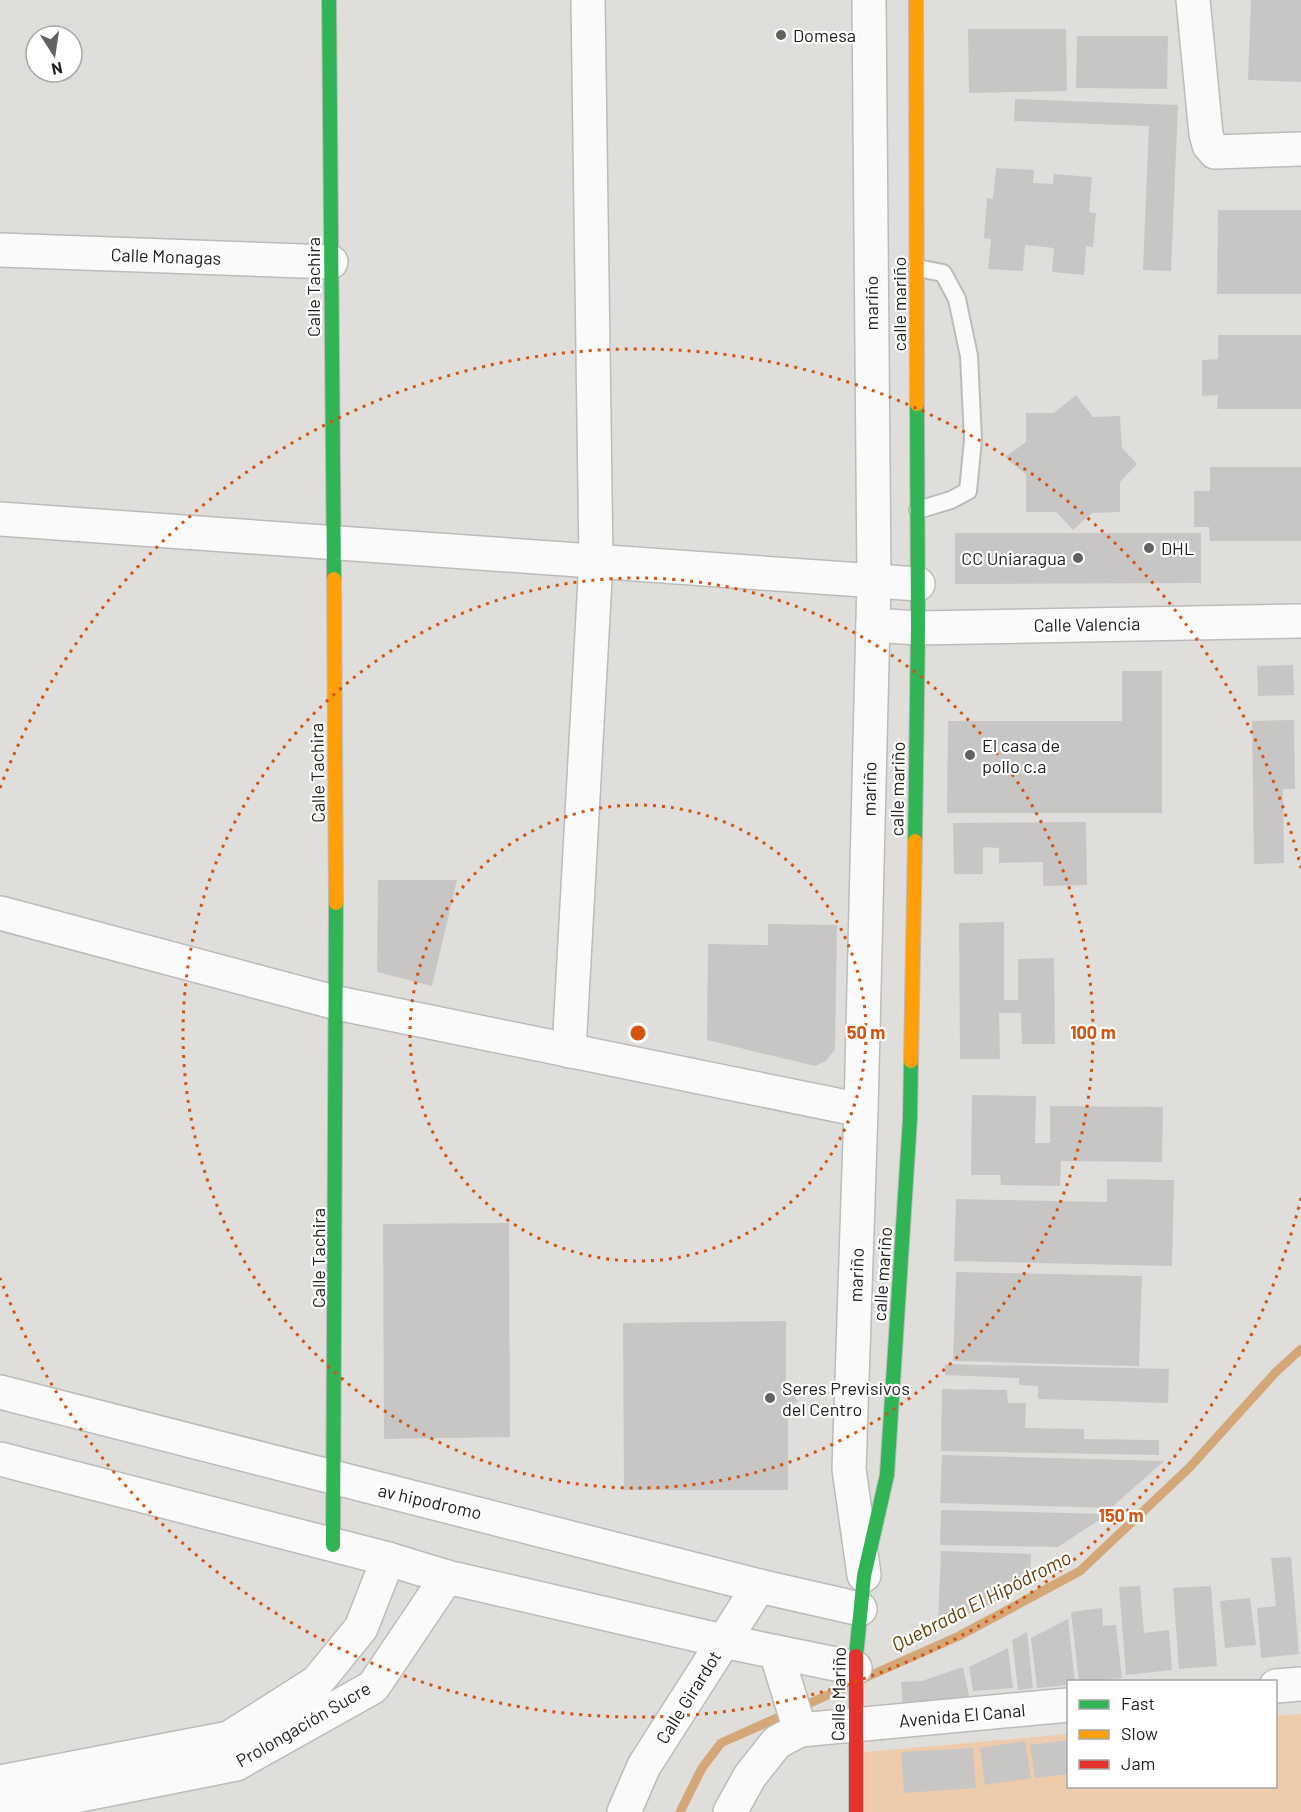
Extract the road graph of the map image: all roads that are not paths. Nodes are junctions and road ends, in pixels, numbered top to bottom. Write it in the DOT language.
graph roads {
  1 [pos="329,0"];
  2 [pos="588,0"];
  3 [pos="868,0"];
  4 [pos="915,0"];
  5 [pos="1193,0"];
  6 [pos="1301,149"];
  7 [pos="0,250"];
  8 [pos="331,262"];
  9 [pos="917,268"];
  10 [pos="918,510"];
  11 [pos="0,519"];
  12 [pos="333,543"];
  13 [pos="596,561"];
  14 [pos="873,581"];
  15 [pos="918,584"];
  16 [pos="1301,621"];
  17 [pos="873,625"];
  18 [pos="918,628"];
  19 [pos="0,913"];
  20 [pos="337,1003"];
  21 [pos="569,1051"];
  22 [pos="861,1110"];
  23 [pos="0,1392"];
  24 [pos="0,1459"];
  25 [pos="335,1477"];
  26 [pos="333,1545"];
  27 [pos="388,1559"];
  28 [pos="864,1576"];
  29 [pos="447,1577"];
  30 [pos="759,1586"];
  31 [pos="860,1609"];
  32 [pos="723,1641"];
  33 [pos="776,1652"];
  34 [pos="855,1669"];
  35 [pos="1301,1684"];
  36 [pos="1277,1686"];
  37 [pos="1067,1705"];
  38 [pos="855,1714"];
  39 [pos="799,1728"];
  40 [pos="0,1782"];
  41 [pos="0,1811"];
  42 [pos="624,1812"];
  43 [pos="730,1812"];
  44 [pos="856,1812"];
  1 -- 8 [label="street, Calle Tachira"];
  2 -- 13 [label="street"];
  3 -- 14 [label="street, mariño"];
  4 -- 9 [label="street, calle mariño"];
  5 -- 6 [label="street"];
  7 -- 8 [label="street, Calle Monagas"];
  8 -- 12 [label="street, Calle Tachira"];
  9 -- 10 [label="street, calle mariño"];
  9 -- 10 [label="lane"];
  10 -- 15 [label="street, calle mariño"];
  11 -- 12 [label="street"];
  12 -- 13 [label="street"];
  12 -- 20 [label="street, Calle Tachira"];
  13 -- 14 [label="street"];
  13 -- 21 [label="street"];
  14 -- 15 [label="street"];
  14 -- 17 [label="street, mariño"];
  15 -- 18 [label="street, calle mariño"];
  16 -- 18 [label="street, Calle Valencia"];
  17 -- 18 [label="street, Calle Valencia"];
  17 -- 22 [label="street, mariño"];
  18 -- 28 [label="street, calle mariño"];
  19 -- 20 [label="street"];
  20 -- 21 [label="street"];
  20 -- 25 [label="street, Calle Tachira"];
  21 -- 22 [label="street"];
  22 -- 28 [label="street, mariño"];
  23 -- 25 [label="street, av hipodromo"];
  24 -- 26 [label="street"];
  25 -- 26 [label="street, Calle Tachira"];
  25 -- 30 [label="street, av hipodromo"];
  26 -- 27 [label="street"];
  27 -- 29 [label="street"];
  27 -- 40 [label="street"];
  28 -- 31 [label="street, Calle Mariño"];
  29 -- 32 [label="street"];
  29 -- 41 [label="street, Prolongación Sucre"];
  30 -- 31 [label="street, av hipodromo"];
  30 -- 32 [label="street, Calle Girardot"];
  31 -- 34 [label="street, Calle Mariño"];
  32 -- 33 [label="street"];
  32 -- 42 [label="street, Calle Girardot"];
  33 -- 34 [label="street"];
  33 -- 39 [label="street"];
  34 -- 38 [label="street, Calle Mariño"];
  35 -- 36 [label="street"];
  37 -- 38 [label="street, Avenida El Canal"];
  38 -- 39 [label="street, Avenida El Canal"];
  38 -- 44 [label="street, Calle Mariño"];
  39 -- 43 [label="street"];
}
